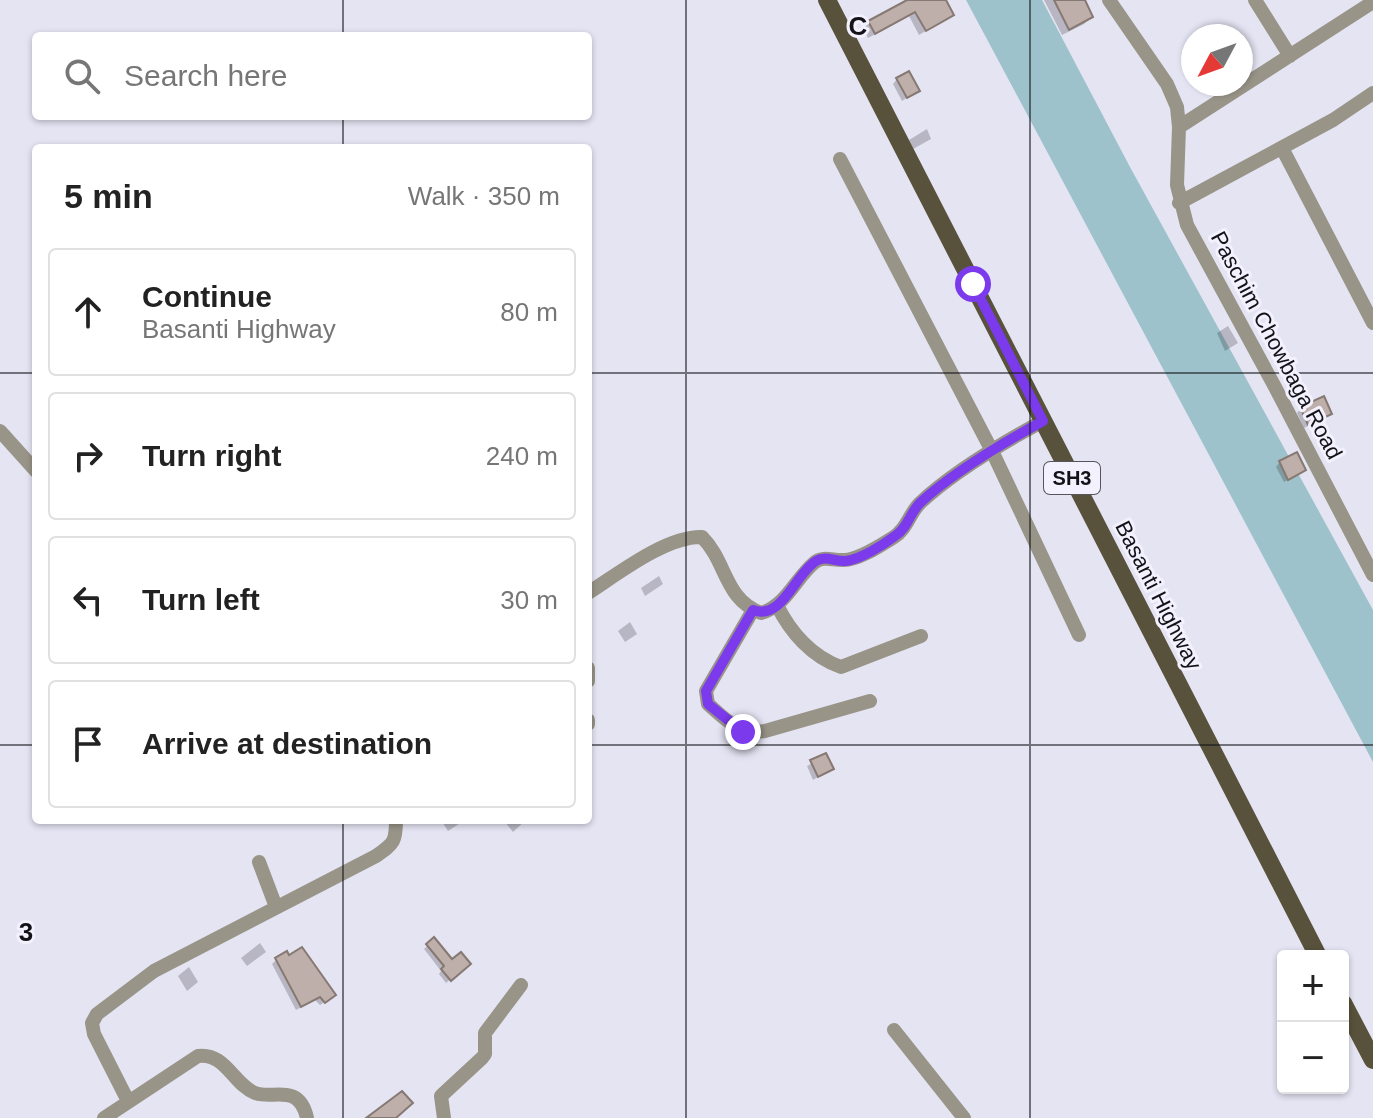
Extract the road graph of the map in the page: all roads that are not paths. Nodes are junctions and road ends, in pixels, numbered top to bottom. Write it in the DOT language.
graph roads {
  1 [pos="827,0"];
  2 [pos="1255,0"];
  3 [pos="1373,2"];
  4 [pos="1111,3"];
  5 [pos="1290,56"];
  6 [pos="1373,93"];
  7 [pos="1179,127"];
  8 [pos="1282,148"];
  9 [pos="840,159"];
  10 [pos="1179,203"];
  11 [pos="1373,323"];
  12 [pos="1036,425"];
  13 [pos="0,431"];
  14 [pos="988,454"];
  15 [pos="32,467"];
  16 [pos="1366,542"];
  17 [pos="1373,575"];
  18 [pos="592,591"];
  19 [pos="777,605"];
  20 [pos="748,607"];
  21 [pos="1079,635"];
  22 [pos="921,636"];
  23 [pos="870,701"];
  24 [pos="396,824"];
  25 [pos="259,862"];
  26 [pos="276,907"];
  27 [pos="1315,950"];
  28 [pos="521,985"];
  29 [pos="1349,1014"];
  30 [pos="894,1030"];
  31 [pos="1373,1060"];
  32 [pos="128,1101"];
  33 [pos="104,1118"];
  34 [pos="307,1118"];
  35 [pos="444,1118"];
  36 [pos="964,1118"];
  1 -- 12 [label="main road, Basanti Highway / SH3"];
  2 -- 5 [label="street"];
  3 -- 5 [label="street"];
  4 -- 7 [label="street, Paschim Chowbaga Road"];
  5 -- 7 [label="street"];
  6 -- 8 [label="street"];
  7 -- 10 [label="street, Paschim Chowbaga Road"];
  8 -- 10 [label="street"];
  8 -- 11 [label="street"];
  9 -- 14 [label="street"];
  10 -- 16 [label="street, Paschim Chowbaga Road"];
  12 -- 14 [label="street"];
  12 -- 27 [label="main road, Basanti Highway / SH3"];
  13 -- 15 [label="street"];
  14 -- 19 [label="street"];
  14 -- 21 [label="street"];
  16 -- 17 [label="street, Paschim Chowbaga Road"];
  18 -- 20 [label="street"];
  19 -- 20 [label="street"];
  19 -- 22 [label="street"];
  20 -- 23 [label="street"];
  24 -- 26 [label="street"];
  25 -- 26 [label="street"];
  26 -- 32 [label="street"];
  28 -- 35 [label="street"];
  29 -- 31 [label="main road"];
  30 -- 36 [label="street"];
  32 -- 33 [label="street"];
  32 -- 34 [label="street"];
}
